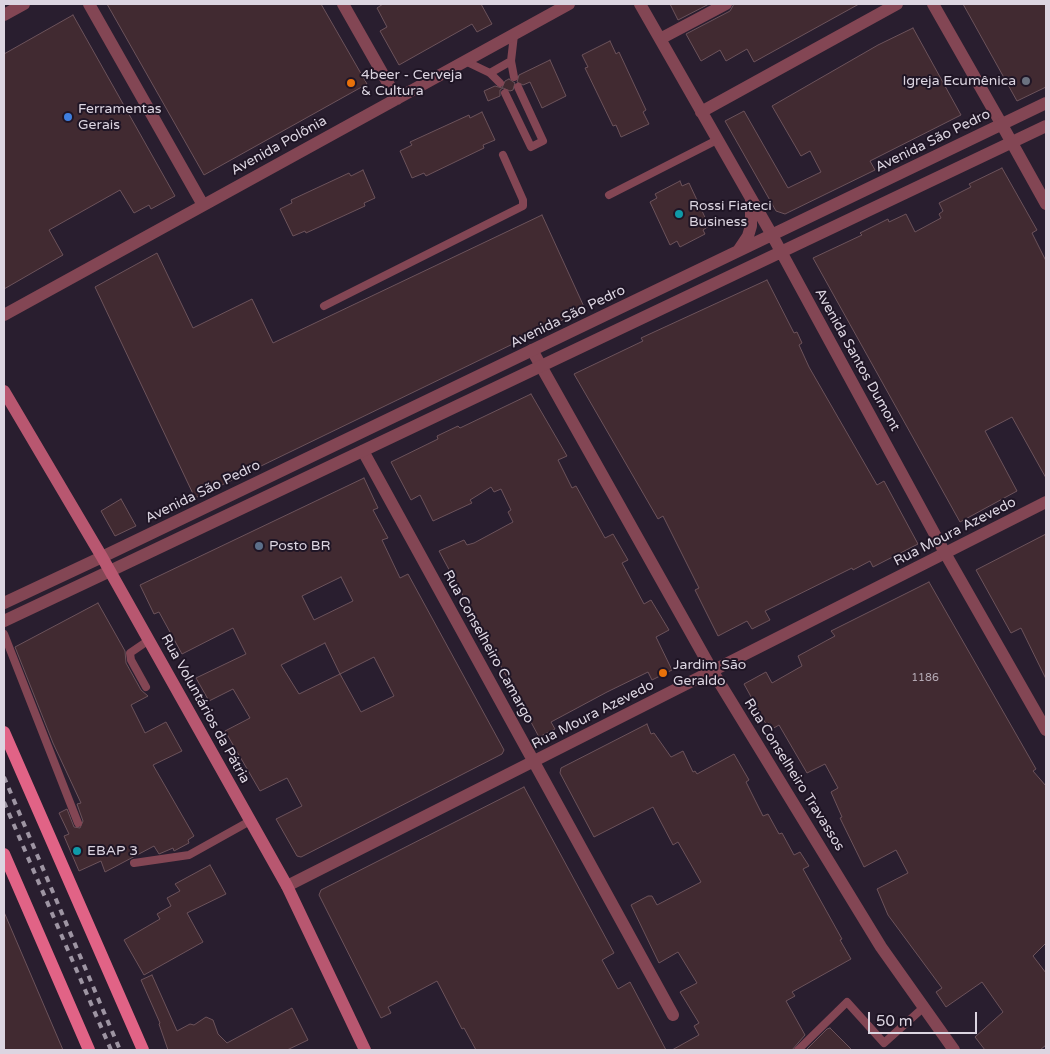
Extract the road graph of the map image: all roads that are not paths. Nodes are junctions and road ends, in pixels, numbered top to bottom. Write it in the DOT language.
graph roads {
  1 [pos="24,4"];
  2 [pos="90,4"];
  3 [pos="343,4"];
  4 [pos="570,4"];
  5 [pos="640,4"];
  6 [pos="726,4"];
  7 [pos="897,4"];
  8 [pos="933,4"];
  9 [pos="4,15"];
  10 [pos="514,35"];
  11 [pos="660,39"];
  12 [pos="465,61"];
  13 [pos="511,61"];
  14 [pos="490,73"];
  15 [pos="514,77"];
  16 [pos="500,84"];
  17 [pos="518,87"];
  18 [pos="505,93"];
  19 [pos="397,98"];
  20 [pos="1046,103"];
  21 [pos="701,112"];
  22 [pos="1002,125"];
  23 [pos="1046,126"];
  24 [pos="717,140"];
  25 [pos="1011,143"];
  26 [pos="503,155"];
  27 [pos="609,194"];
  28 [pos="751,199"];
  29 [pos="1046,204"];
  30 [pos="203,205"];
  31 [pos="772,235"];
  32 [pos="738,252"];
  33 [pos="781,252"];
  34 [pos="324,306"];
  35 [pos="4,315"];
  36 [pos="532,350"];
  37 [pos="541,366"];
  38 [pos="4,391"];
  39 [pos="364,451"];
  40 [pos="1046,502"];
  41 [pos="945,554"];
  42 [pos="102,557"];
  43 [pos="110,571"];
  44 [pos="4,603"];
  45 [pos="4,621"];
  46 [pos="4,634"];
  47 [pos="149,640"];
  48 [pos="713,672"];
  49 [pos="146,687"];
  50 [pos="1046,730"];
  51 [pos="4,732"];
  52 [pos="534,762"];
  53 [pos="250,820"];
  54 [pos="78,822"];
  55 [pos="4,854"];
  56 [pos="134,863"];
  57 [pos="287,886"];
  58 [pos="924,1007"];
  59 [pos="673,1015"];
  60 [pos="884,1043"];
  61 [pos="89,1050"];
  62 [pos="142,1050"];
  63 [pos="365,1050"];
  64 [pos="798,1050"];
  65 [pos="889,1050"];
  66 [pos="954,1050"];
  1 -- 9 [label="street"];
  2 -- 30 [label="street"];
  3 -- 19 [label="street"];
  4 -- 10 [label="street, Avenida Polônia"];
  5 -- 11 [label="street, Avenida Santos Dumont"];
  6 -- 11 [label="street"];
  7 -- 21 [label="street"];
  8 -- 22 [label="street"];
  10 -- 12 [label="street, Avenida Polônia"];
  10 -- 13 [label="lane"];
  11 -- 21 [label="street, Avenida Santos Dumont"];
  12 -- 14 [label="lane"];
  12 -- 19 [label="street, Avenida Polônia"];
  13 -- 14 [label="lane"];
  13 -- 15 [label="lane"];
  14 -- 16 [label="lane"];
  17 -- 18 [label="lane"];
  19 -- 30 [label="street, Avenida Polônia"];
  20 -- 22 [label="street, Avenida São Pedro"];
  21 -- 24 [label="street, Avenida Santos Dumont"];
  22 -- 25 [label="street"];
  22 -- 31 [label="street, Avenida São Pedro"];
  23 -- 25 [label="street"];
  24 -- 27 [label="lane"];
  24 -- 28 [label="street, Avenida Santos Dumont"];
  25 -- 29 [label="street"];
  25 -- 33 [label="street"];
  26 -- 34 [label="lane"];
  28 -- 31 [label="street, Avenida Santos Dumont"];
  28 -- 32 [label="street"];
  30 -- 35 [label="street, Avenida Polônia"];
  31 -- 32 [label="street, Avenida São Pedro"];
  31 -- 33 [label="street, Avenida Santos Dumont"];
  32 -- 36 [label="street, Avenida São Pedro"];
  33 -- 37 [label="street"];
  33 -- 41 [label="street, Avenida Santos Dumont"];
  36 -- 37 [label="street, Rua Conselheiro Travassos"];
  36 -- 42 [label="street, Avenida São Pedro"];
  37 -- 39 [label="street"];
  37 -- 48 [label="street, Rua Conselheiro Travassos"];
  38 -- 42 [label="main road, Rua Voluntários da Pátria"];
  39 -- 43 [label="street"];
  39 -- 52 [label="street, Rua Conselheiro Camargo"];
  40 -- 41 [label="street, Rua Moura Azevedo"];
  41 -- 48 [label="street, Rua Moura Azevedo"];
  41 -- 50 [label="street, Avenida Santos Dumont"];
  42 -- 43 [label="main road, Rua Voluntários da Pátria"];
  42 -- 44 [label="street, Avenida São Pedro"];
  43 -- 45 [label="street"];
  43 -- 47 [label="main road, Rua Voluntários da Pátria"];
  46 -- 54 [label="lane"];
  47 -- 49 [label="lane"];
  47 -- 53 [label="main road, Rua Voluntários da Pátria"];
  48 -- 52 [label="street, Rua Moura Azevedo"];
  48 -- 58 [label="street, Rua Conselheiro Travassos"];
  51 -- 62 [label="main road"];
  52 -- 57 [label="street, Rua Moura Azevedo"];
  52 -- 59 [label="street, Rua Conselheiro Camargo"];
  53 -- 56 [label="lane"];
  53 -- 57 [label="main road, Rua Voluntários da Pátria"];
  55 -- 61 [label="main road"];
  57 -- 63 [label="main road, Rua Voluntários da Pátria"];
  58 -- 60 [label="lane"];
  58 -- 66 [label="street, Rua Conselheiro Travassos"];
  60 -- 64 [label="lane"];
  60 -- 65 [label="lane"];
}
